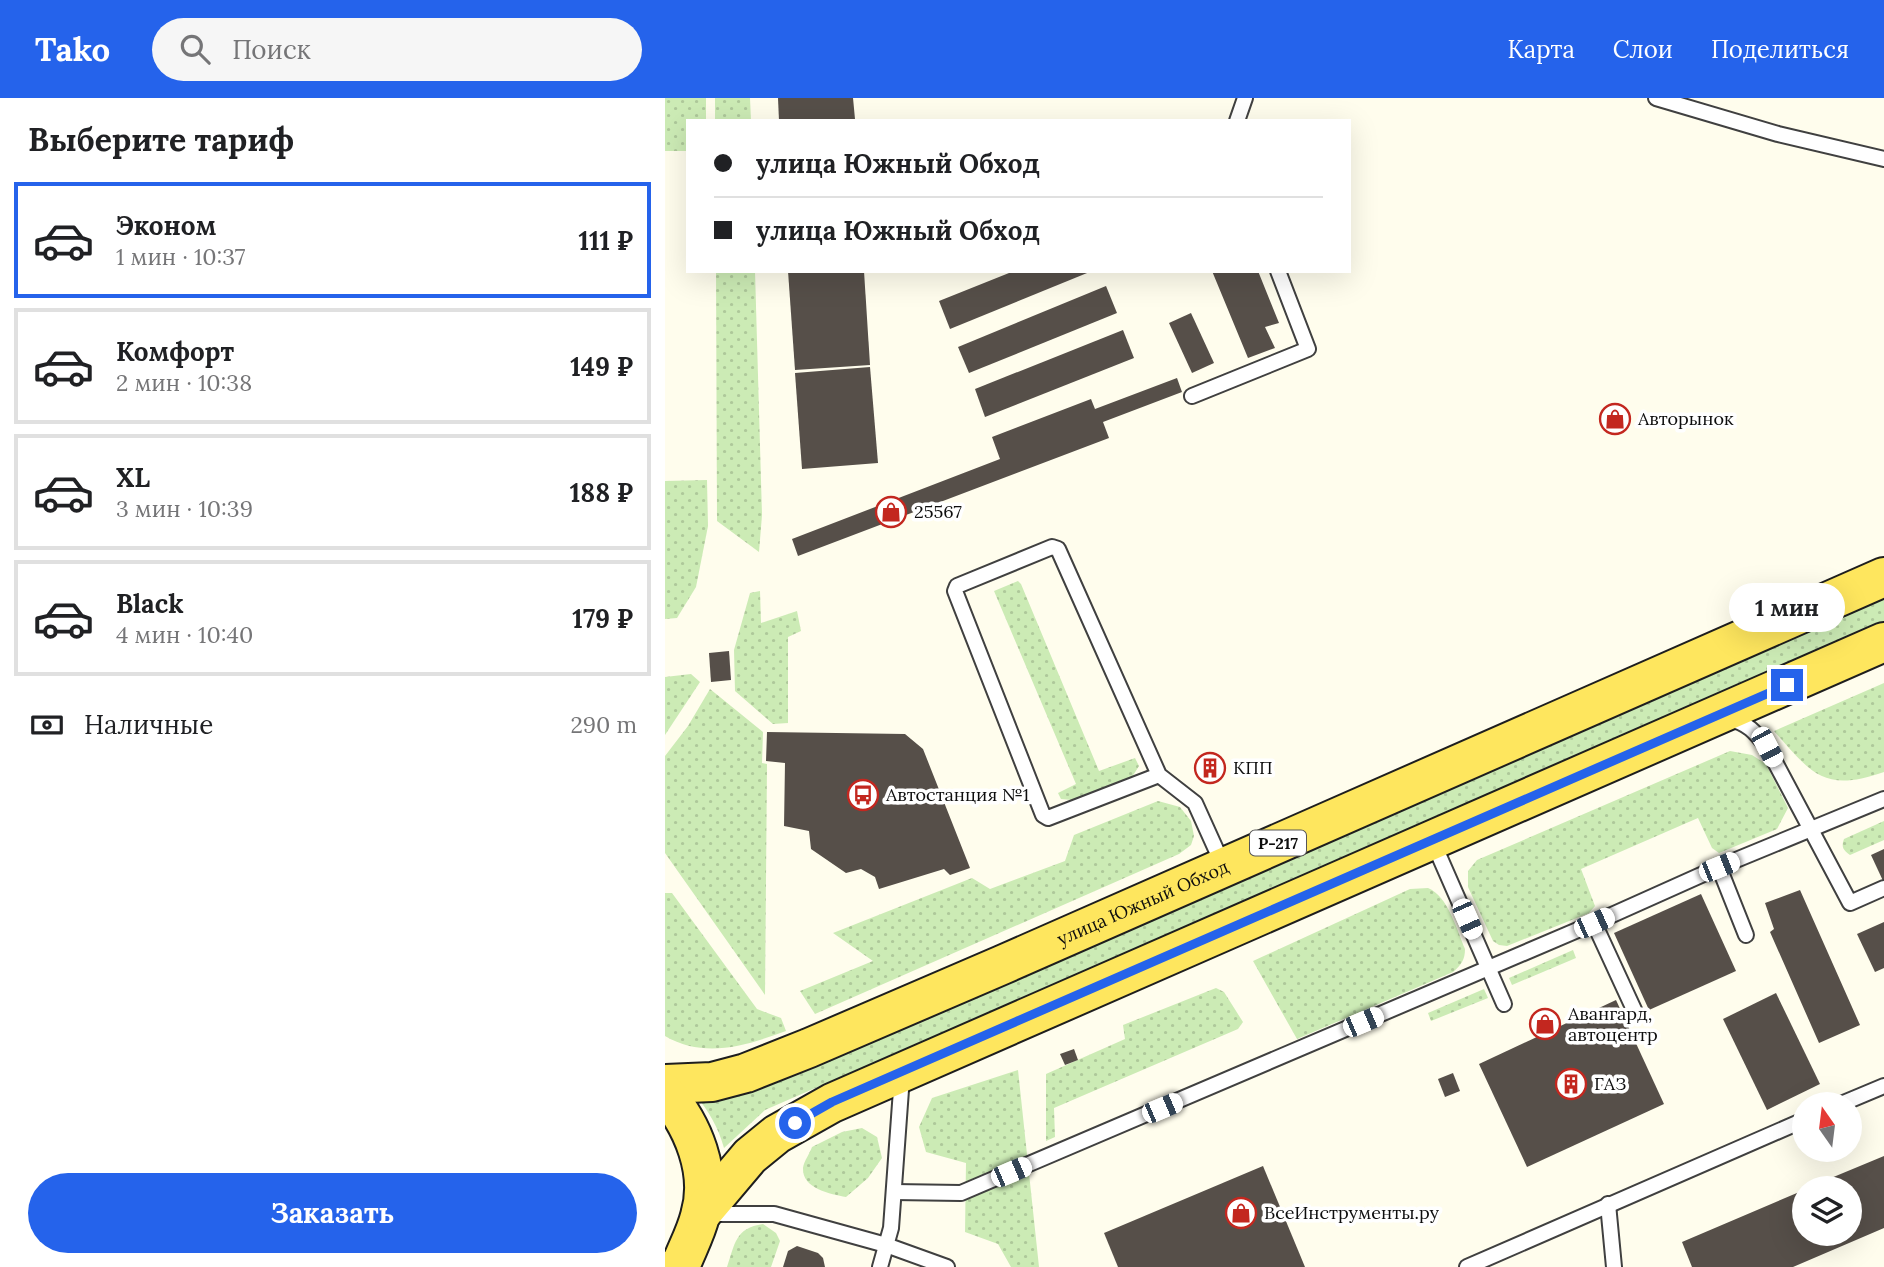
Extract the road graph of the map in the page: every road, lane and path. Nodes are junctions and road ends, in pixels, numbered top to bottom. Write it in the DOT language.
graph roads {
  1 [pos="1245,98"];
  2 [pos="1656,98"];
  3 [pos="1238,119"];
  4 [pos="1884,159"];
  5 [pos="1279,273"];
  6 [pos="1192,396"];
  7 [pos="1884,577"];
  8 [pos="1884,642"];
  9 [pos="1714,716"];
  10 [pos="1159,775"];
  11 [pos="1884,799"];
  12 [pos="1811,829"];
  13 [pos="1432,841"];
  14 [pos="1224,867"];
  15 [pos="1719,867"];
  16 [pos="1884,888"];
  17 [pos="1594,923"];
  18 [pos="1746,935"];
  19 [pos="1488,969"];
  20 [pos="1504,1004"];
  21 [pos="1636,1014"];
  22 [pos="902,1071"];
  23 [pos="665,1084"];
  24 [pos="1884,1086"];
  25 [pos="665,1093"];
  26 [pos="1862,1095"];
  27 [pos="1792,1125"];
  28 [pos="894,1192"];
  29 [pos="1608,1204"];
  30 [pos="701,1214"];
  31 [pos="886,1245"];
  32 [pos="677,1267"];
  33 [pos="880,1267"];
  34 [pos="947,1267"];
  35 [pos="1467,1267"];
  36 [pos="1614,1267"];
  1 -- 3 [label="lane"];
  2 -- 4 [label="lane"];
  5 -- 6 [label="lane"];
  7 -- 14 [label="main road, улица Южный Обход / Р-217"];
  8 -- 9 [label="main road"];
  9 -- 12 [label="lane"];
  9 -- 13 [label="main road"];
  10 -- 10 [label="lane"];
  10 -- 14 [label="lane"];
  11 -- 12 [label="lane"];
  12 -- 15 [label="lane"];
  12 -- 16 [label="lane"];
  13 -- 19 [label="lane"];
  13 -- 22 [label="main road"];
  14 -- 23 [label="main road, улица Южный Обход / Р-217"];
  15 -- 17 [label="lane"];
  15 -- 18 [label="lane"];
  17 -- 19 [label="lane"];
  17 -- 21 [label="lane"];
  19 -- 20 [label="lane"];
  19 -- 28 [label="lane"];
  22 -- 28 [label="lane"];
  22 -- 30 [label="main road"];
  24 -- 26 [label="lane"];
  25 -- 30 [label="main road"];
  27 -- 29 [label="lane"];
  28 -- 31 [label="lane"];
  29 -- 35 [label="lane"];
  29 -- 36 [label="lane"];
  30 -- 31 [label="lane"];
  30 -- 32 [label="main road"];
  31 -- 33 [label="lane"];
  31 -- 34 [label="lane"];
}
